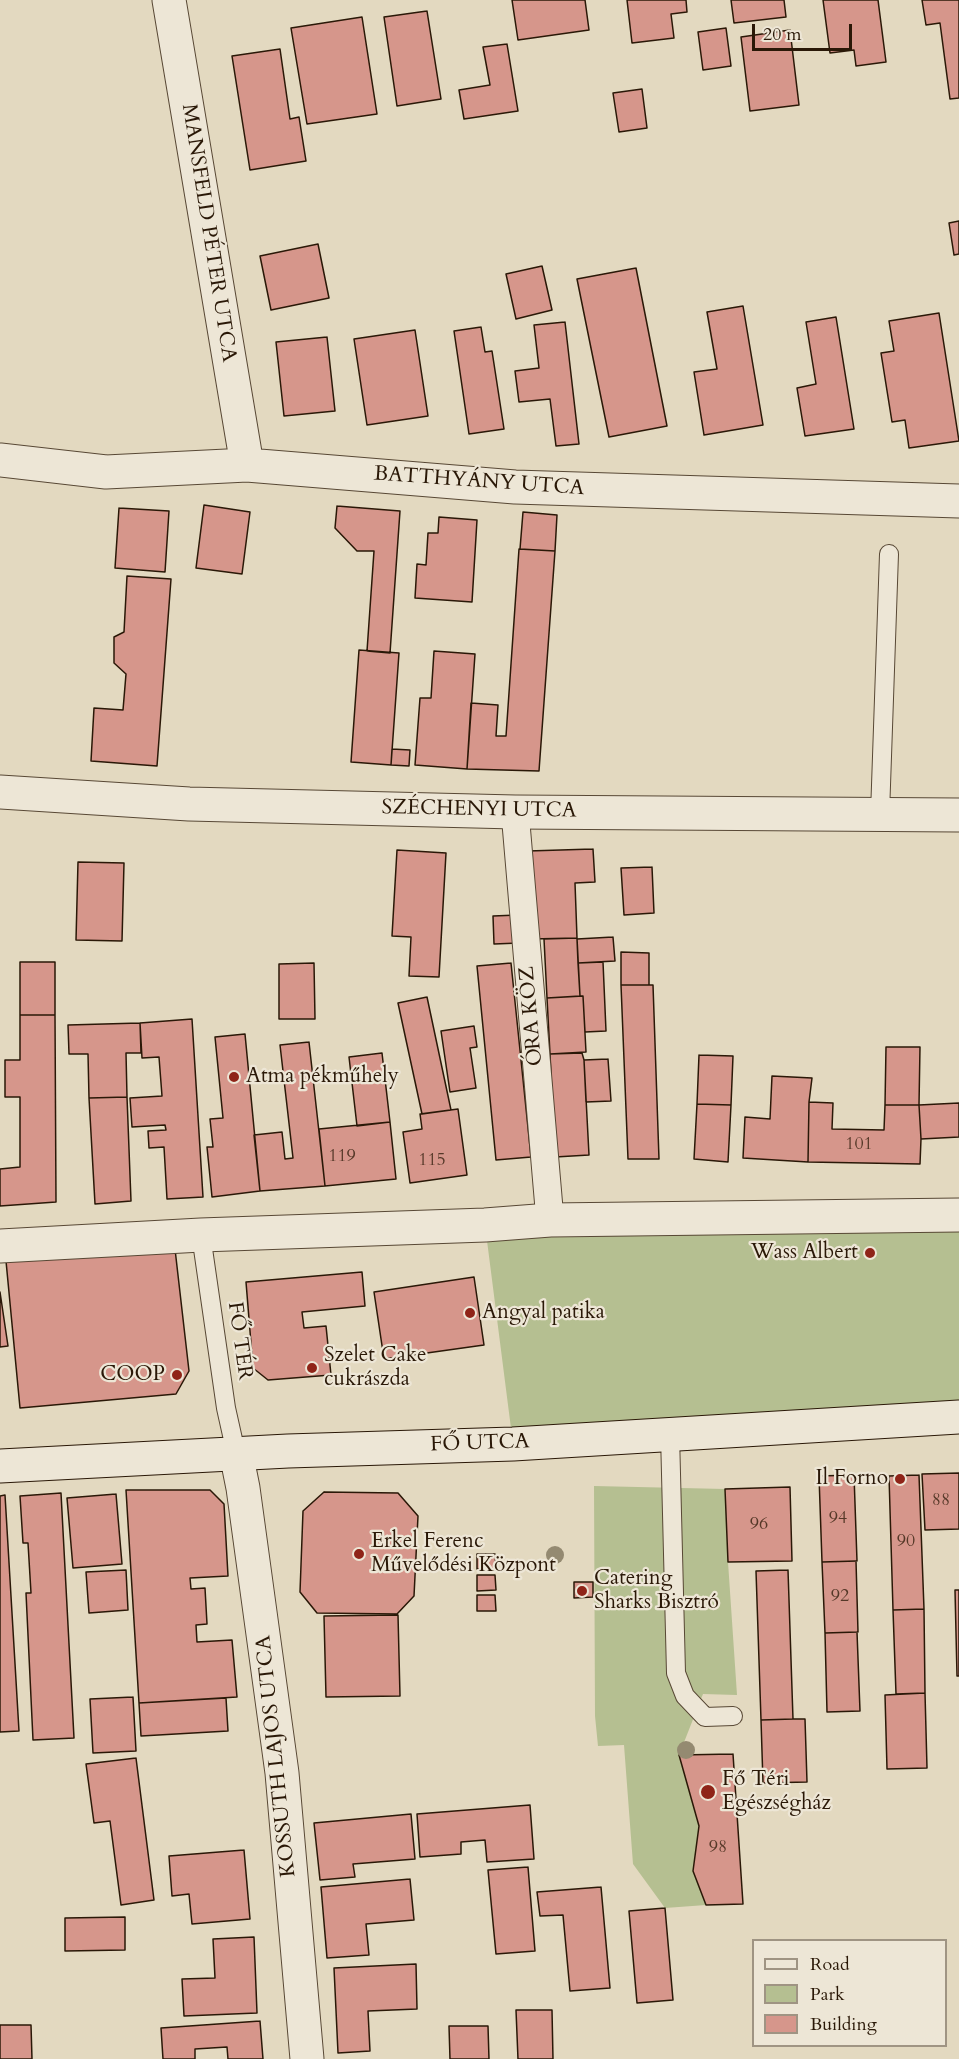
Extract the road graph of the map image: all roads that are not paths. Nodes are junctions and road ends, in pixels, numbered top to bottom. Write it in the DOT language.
graph roads {
  1 [pos="169,0"];
  2 [pos="0,460"];
  3 [pos="247,465"];
  4 [pos="959,501"];
  5 [pos="889,554"];
  6 [pos="0,792"];
  7 [pos="514,812"];
  8 [pos="880,814"];
  9 [pos="959,815"];
  10 [pos="959,1215"];
  11 [pos="550,1220"];
  12 [pos="201,1235"];
  13 [pos="0,1246"];
  14 [pos="959,1417"];
  15 [pos="670,1434"];
  16 [pos="236,1453"];
  17 [pos="0,1466"];
  18 [pos="733,1716"];
  19 [pos="307,2059"];
  1 -- 3 [label="street, MANSFELD PÉTER UTCA"];
  2 -- 3 [label="street, BATTHYÁNY UTCA"];
  3 -- 4 [label="street, BATTHYÁNY UTCA"];
  5 -- 8 [label="lane"];
  6 -- 7 [label="street, SZÉCHENYI UTCA"];
  7 -- 8 [label="street, SZÉCHENYI UTCA"];
  7 -- 11 [label="street, ÓRA KÖZ"];
  8 -- 9 [label="street, SZÉCHENYI UTCA"];
  10 -- 11 [label="street"];
  11 -- 12 [label="street"];
  12 -- 13 [label="street"];
  12 -- 16 [label="lane, FŐ TÉR"];
  14 -- 15 [label="street, FŐ UTCA"];
  15 -- 16 [label="street, FŐ UTCA"];
  15 -- 18 [label="lane"];
  16 -- 17 [label="street, FŐ UTCA"];
  16 -- 19 [label="street, KOSSUTH LAJOS UTCA"];
}
